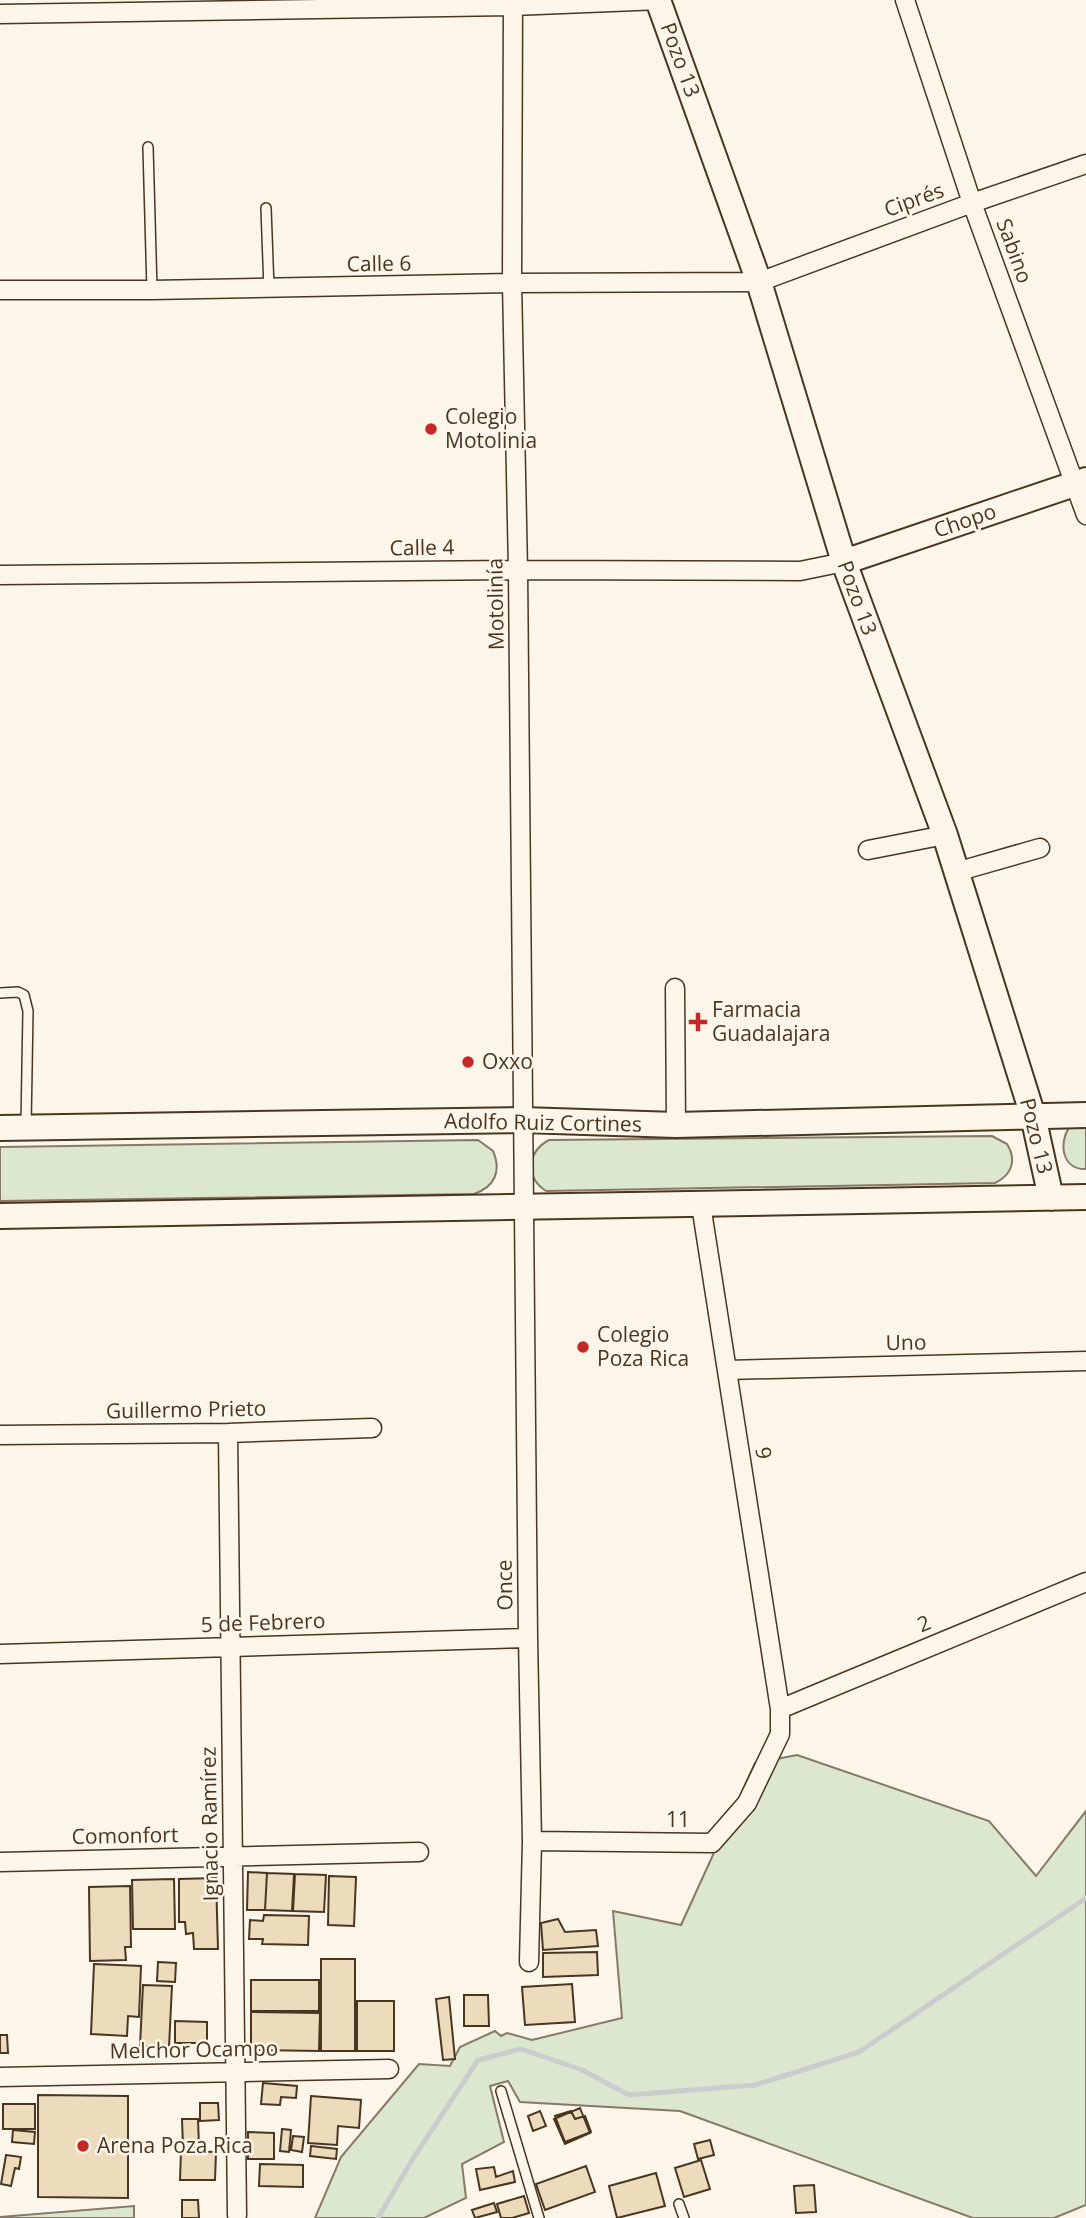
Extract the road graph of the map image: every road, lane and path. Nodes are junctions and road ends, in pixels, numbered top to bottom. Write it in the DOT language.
graph roads {
  1 [pos="659,0"];
  2 [pos="905,0"];
  3 [pos="513,3"];
  4 [pos="0,14"];
  5 [pos="148,147"];
  6 [pos="1086,164"];
  7 [pos="972,203"];
  8 [pos="266,208"];
  9 [pos="759,282"];
  10 [pos="512,283"];
  11 [pos="270,289"];
  12 [pos="0,290"];
  13 [pos="152,290"];
  14 [pos="1081,482"];
  15 [pos="1086,515"];
  16 [pos="844,562"];
  17 [pos="518,570"];
  18 [pos="0,575"];
  19 [pos="945,835"];
  20 [pos="1040,848"];
  21 [pos="868,850"];
  22 [pos="956,872"];
  23 [pos="675,988"];
  24 [pos="0,993"];
  25 [pos="1086,1115"];
  26 [pos="1033,1116"];
  27 [pos="523,1120"];
  28 [pos="676,1125"];
  29 [pos="0,1128"];
  30 [pos="26,1128"];
  31 [pos="1086,1197"];
  32 [pos="1051,1198"];
  33 [pos="701,1205"];
  34 [pos="524,1207"];
  35 [pos="0,1216"];
  36 [pos="1086,1361"];
  37 [pos="727,1370"];
  38 [pos="372,1428"];
  39 [pos="228,1433"];
  40 [pos="0,1435"];
  41 [pos="1086,1582"];
  42 [pos="528,1638"];
  43 [pos="230,1647"];
  44 [pos="0,1654"];
  45 [pos="780,1709"];
  46 [pos="532,1841"];
  47 [pos="419,1852"];
  48 [pos="233,1856"];
  49 [pos="0,1862"];
  50 [pos="529,1962"];
  51 [pos="389,2069"];
  52 [pos="235,2071"];
  53 [pos="0,2077"];
  54 [pos="501,2091"];
  55 [pos="679,2204"];
  56 [pos="237,2215"];
  57 [pos="539,2218"];
  58 [pos="684,2218"];
  1 -- 3 [label="street"];
  1 -- 9 [label="main road, Pozo 13"];
  2 -- 7 [label="street, Sabino"];
  3 -- 4 [label="street"];
  3 -- 10 [label="street, Motolinía"];
  5 -- 13 [label="lane"];
  6 -- 7 [label="street, Ciprés"];
  7 -- 9 [label="street, Ciprés"];
  7 -- 14 [label="street, Sabino"];
  8 -- 11 [label="lane"];
  9 -- 10 [label="street, Calle 6"];
  9 -- 16 [label="main road, Pozo 13"];
  10 -- 11 [label="street, Calle 6"];
  10 -- 17 [label="street, Motolinía"];
  11 -- 13 [label="street, Calle 6"];
  12 -- 13 [label="street, Calle 6"];
  14 -- 15 [label="street, Sabino"];
  14 -- 16 [label="main road, Chopo"];
  16 -- 17 [label="street, Calle 4"];
  16 -- 19 [label="main road, Pozo 13"];
  17 -- 18 [label="street, Calle 4"];
  17 -- 27 [label="street, Motolinía"];
  19 -- 21 [label="street"];
  19 -- 22 [label="main road, Pozo 13"];
  20 -- 22 [label="street"];
  22 -- 26 [label="main road, Pozo 13"];
  23 -- 28 [label="street"];
  24 -- 30 [label="lane"];
  25 -- 26 [label="main road, Adolfo Ruiz Cortines"];
  26 -- 28 [label="main road, Adolfo Ruiz Cortines"];
  26 -- 32 [label="main road, Pozo 13"];
  27 -- 28 [label="main road, Adolfo Ruiz Cortines"];
  27 -- 30 [label="main road, Adolfo Ruiz Cortines"];
  27 -- 34 [label="street, Motolinía"];
  29 -- 30 [label="main road, Adolfo Ruiz Cortines"];
  31 -- 32 [label="main road"];
  32 -- 33 [label="main road"];
  33 -- 34 [label="main road"];
  33 -- 37 [label="street, 9"];
  34 -- 35 [label="main road"];
  34 -- 42 [label="street, Once"];
  36 -- 37 [label="street, Uno"];
  37 -- 45 [label="street, 9"];
  38 -- 39 [label="street, Guillermo Prieto"];
  39 -- 40 [label="street, Guillermo Prieto"];
  39 -- 43 [label="street, Ignacio Ramírez"];
  41 -- 45 [label="street, 2"];
  42 -- 43 [label="street, 5 de Febrero"];
  42 -- 46 [label="street, Once"];
  43 -- 44 [label="street, 5 de Febrero"];
  43 -- 48 [label="street, Ignacio Ramírez"];
  45 -- 46 [label="street, 11"];
  46 -- 50 [label="street, Once"];
  47 -- 48 [label="street, Comonfort"];
  48 -- 49 [label="street, Comonfort"];
  48 -- 52 [label="street, Ignacio Ramírez"];
  51 -- 52 [label="street, Melchor Ocampo"];
  52 -- 53 [label="street, Melchor Ocampo"];
  52 -- 56 [label="street, Ignacio Ramírez"];
  54 -- 57 [label="lane"];
  55 -- 58 [label="lane"];
}
